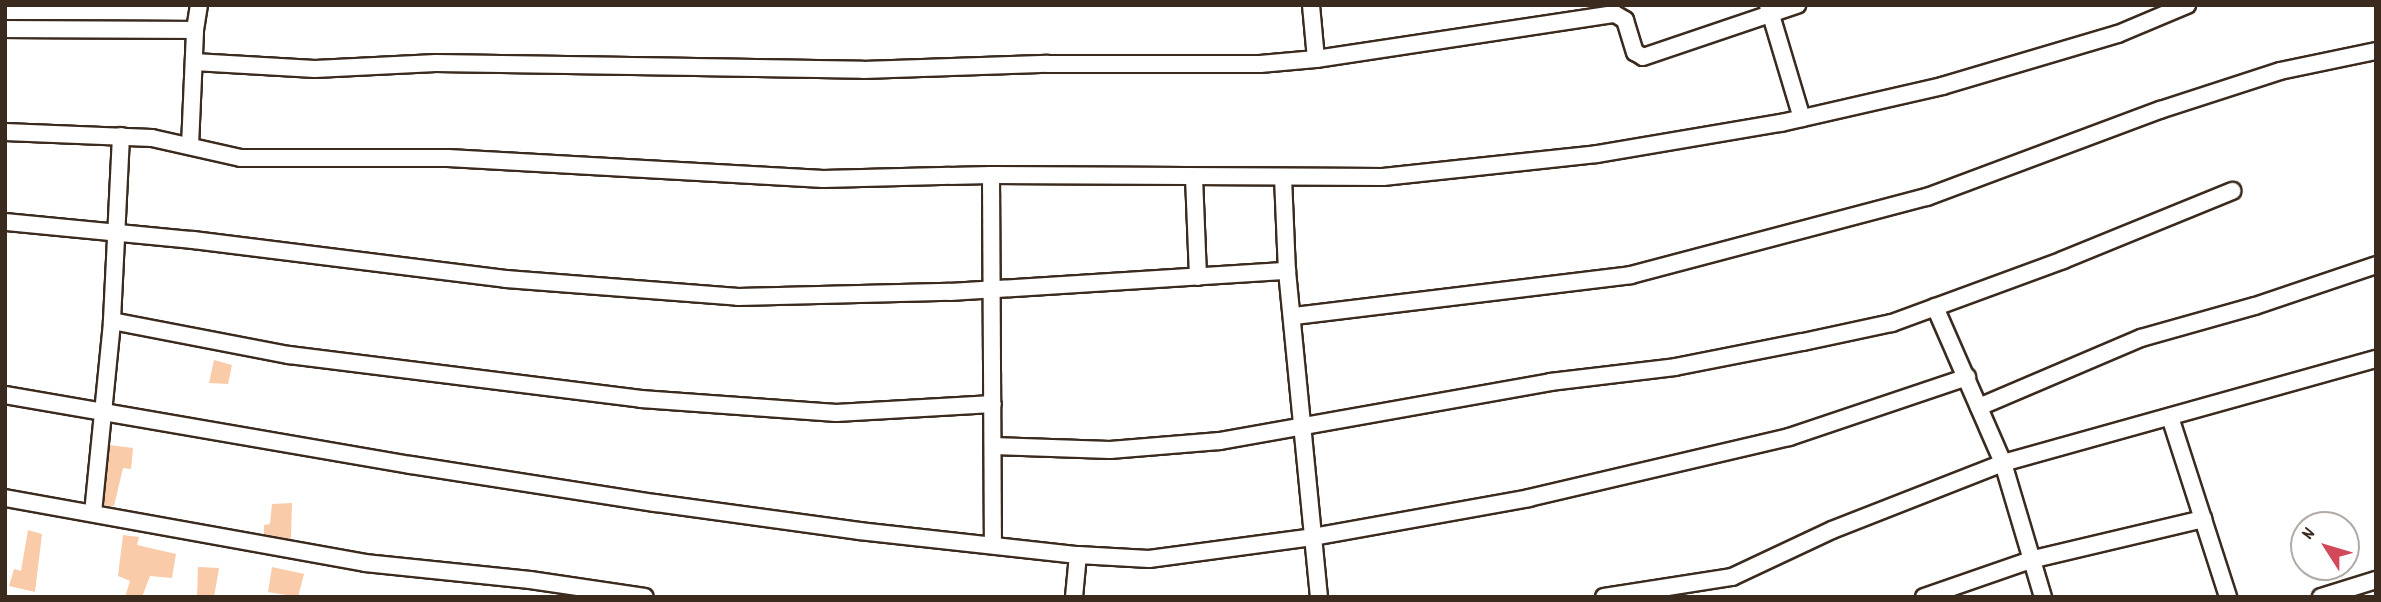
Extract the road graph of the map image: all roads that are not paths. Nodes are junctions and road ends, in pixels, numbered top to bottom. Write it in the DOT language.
graph roads {
  1 [pos="199,5"];
  2 [pos="1311,5"];
  3 [pos="1797,5"];
  4 [pos="2187,5"];
  5 [pos="1769,9"];
  6 [pos="5,29"];
  7 [pos="195,30"];
  8 [pos="2376,51"];
  9 [pos="1316,59"];
  10 [pos="194,62"];
  11 [pos="1802,118"];
  12 [pos="5,132"];
  13 [pos="121,136"];
  14 [pos="190,146"];
  15 [pos="991,175"];
  16 [pos="1194,177"];
  17 [pos="1283,177"];
  18 [pos="2232,191"];
  19 [pos="5,222"];
  20 [pos="114,232"];
  21 [pos="2376,265"];
  22 [pos="1287,271"];
  23 [pos="1198,276"];
  24 [pos="992,289"];
  25 [pos="1935,307"];
  26 [pos="1294,316"];
  27 [pos="113,321"];
  28 [pos="2376,359"];
  29 [pos="1967,377"];
  30 [pos="5,395"];
  31 [pos="993,404"];
  32 [pos="1979,407"];
  33 [pos="103,411"];
  34 [pos="2170,417"];
  35 [pos="1303,427"];
  36 [pos="993,446"];
  37 [pos="2003,463"];
  38 [pos="5,498"];
  39 [pos="93,513"];
  40 [pos="2203,519"];
  41 [pos="1312,537"];
  42 [pos="993,545"];
  43 [pos="1078,555"];
  44 [pos="2034,559"];
  45 [pos="2376,580"];
  46 [pos="645,597"];
  47 [pos="1074,597"];
  48 [pos="1319,597"];
  49 [pos="1604,597"];
  50 [pos="1924,597"];
  51 [pos="2043,597"];
  52 [pos="2228,597"];
  53 [pos="2321,597"];
  1 -- 7 [label="street"];
  2 -- 9 [label="street"];
  3 -- 5 [label="street"];
  4 -- 11 [label="street"];
  5 -- 9 [label="street"];
  5 -- 11 [label="street"];
  6 -- 7 [label="street"];
  7 -- 10 [label="street"];
  8 -- 26 [label="street"];
  9 -- 10 [label="street"];
  10 -- 14 [label="street"];
  11 -- 17 [label="street"];
  12 -- 13 [label="street"];
  13 -- 14 [label="street"];
  13 -- 20 [label="street"];
  14 -- 15 [label="street"];
  15 -- 16 [label="street"];
  15 -- 24 [label="street"];
  16 -- 17 [label="street"];
  16 -- 23 [label="street"];
  17 -- 22 [label="street"];
  18 -- 25 [label="street"];
  19 -- 20 [label="street"];
  20 -- 24 [label="street"];
  20 -- 27 [label="street"];
  21 -- 32 [label="street"];
  22 -- 23 [label="street"];
  22 -- 26 [label="street"];
  23 -- 24 [label="street"];
  24 -- 31 [label="street"];
  25 -- 29 [label="street"];
  25 -- 35 [label="street"];
  26 -- 35 [label="street"];
  27 -- 31 [label="street"];
  27 -- 33 [label="street"];
  28 -- 34 [label="street"];
  29 -- 32 [label="street"];
  29 -- 41 [label="street"];
  30 -- 33 [label="street"];
  31 -- 36 [label="street"];
  32 -- 37 [label="street"];
  33 -- 39 [label="street"];
  33 -- 42 [label="street"];
  34 -- 37 [label="street"];
  34 -- 40 [label="street"];
  35 -- 36 [label="street"];
  35 -- 41 [label="street"];
  36 -- 42 [label="street"];
  37 -- 44 [label="street"];
  37 -- 49 [label="street"];
  38 -- 39 [label="street"];
  39 -- 46 [label="street"];
  40 -- 44 [label="street"];
  40 -- 52 [label="street"];
  41 -- 43 [label="street"];
  41 -- 48 [label="street"];
  42 -- 43 [label="street"];
  43 -- 47 [label="street"];
  44 -- 50 [label="street"];
  44 -- 51 [label="street"];
  45 -- 53 [label="street"];
}
